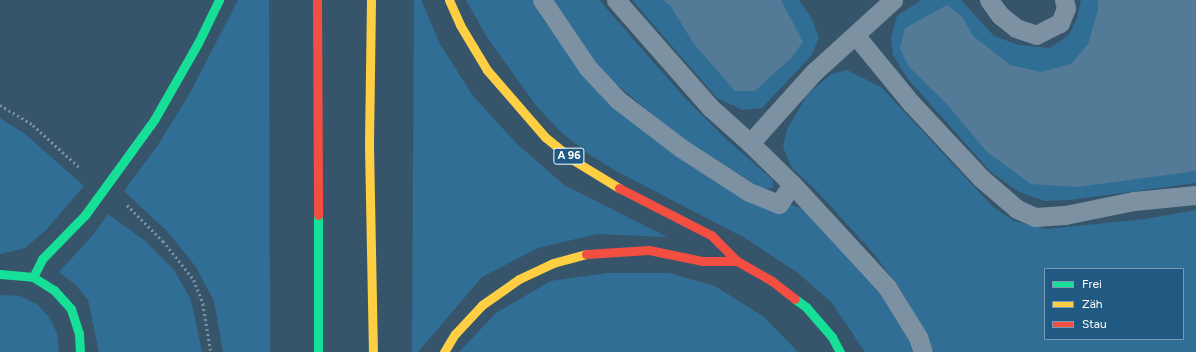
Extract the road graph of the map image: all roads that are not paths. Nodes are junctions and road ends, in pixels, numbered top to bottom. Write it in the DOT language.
graph roads {
  1 [pos="219,0"];
  2 [pos="317,0"];
  3 [pos="371,0"];
  4 [pos="449,0"];
  5 [pos="542,0"];
  6 [pos="616,0"];
  7 [pos="893,0"];
  8 [pos="989,0"];
  9 [pos="1064,0"];
  10 [pos="856,36"];
  11 [pos="750,143"];
  12 [pos="792,184"];
  13 [pos="1196,195"];
  14 [pos="737,261"];
  15 [pos="0,274"];
  16 [pos="33,277"];
  17 [pos="80,352"];
  18 [pos="318,352"];
  19 [pos="373,352"];
  20 [pos="444,352"];
  21 [pos="840,352"];
  22 [pos="923,352"];
  1 -- 16 [label="main road"];
  2 -- 18 [label="main road"];
  3 -- 19 [label="main road"];
  4 -- 14 [label="main road, A 96"];
  5 -- 12 [label="lane"];
  6 -- 11 [label="lane"];
  7 -- 10 [label="lane"];
  8 -- 9 [label="lane"];
  10 -- 11 [label="lane"];
  10 -- 13 [label="lane"];
  11 -- 12 [label="lane"];
  12 -- 22 [label="lane"];
  14 -- 20 [label="main road"];
  14 -- 21 [label="main road, A 96"];
  15 -- 16 [label="main road"];
  16 -- 17 [label="main road"];
}
